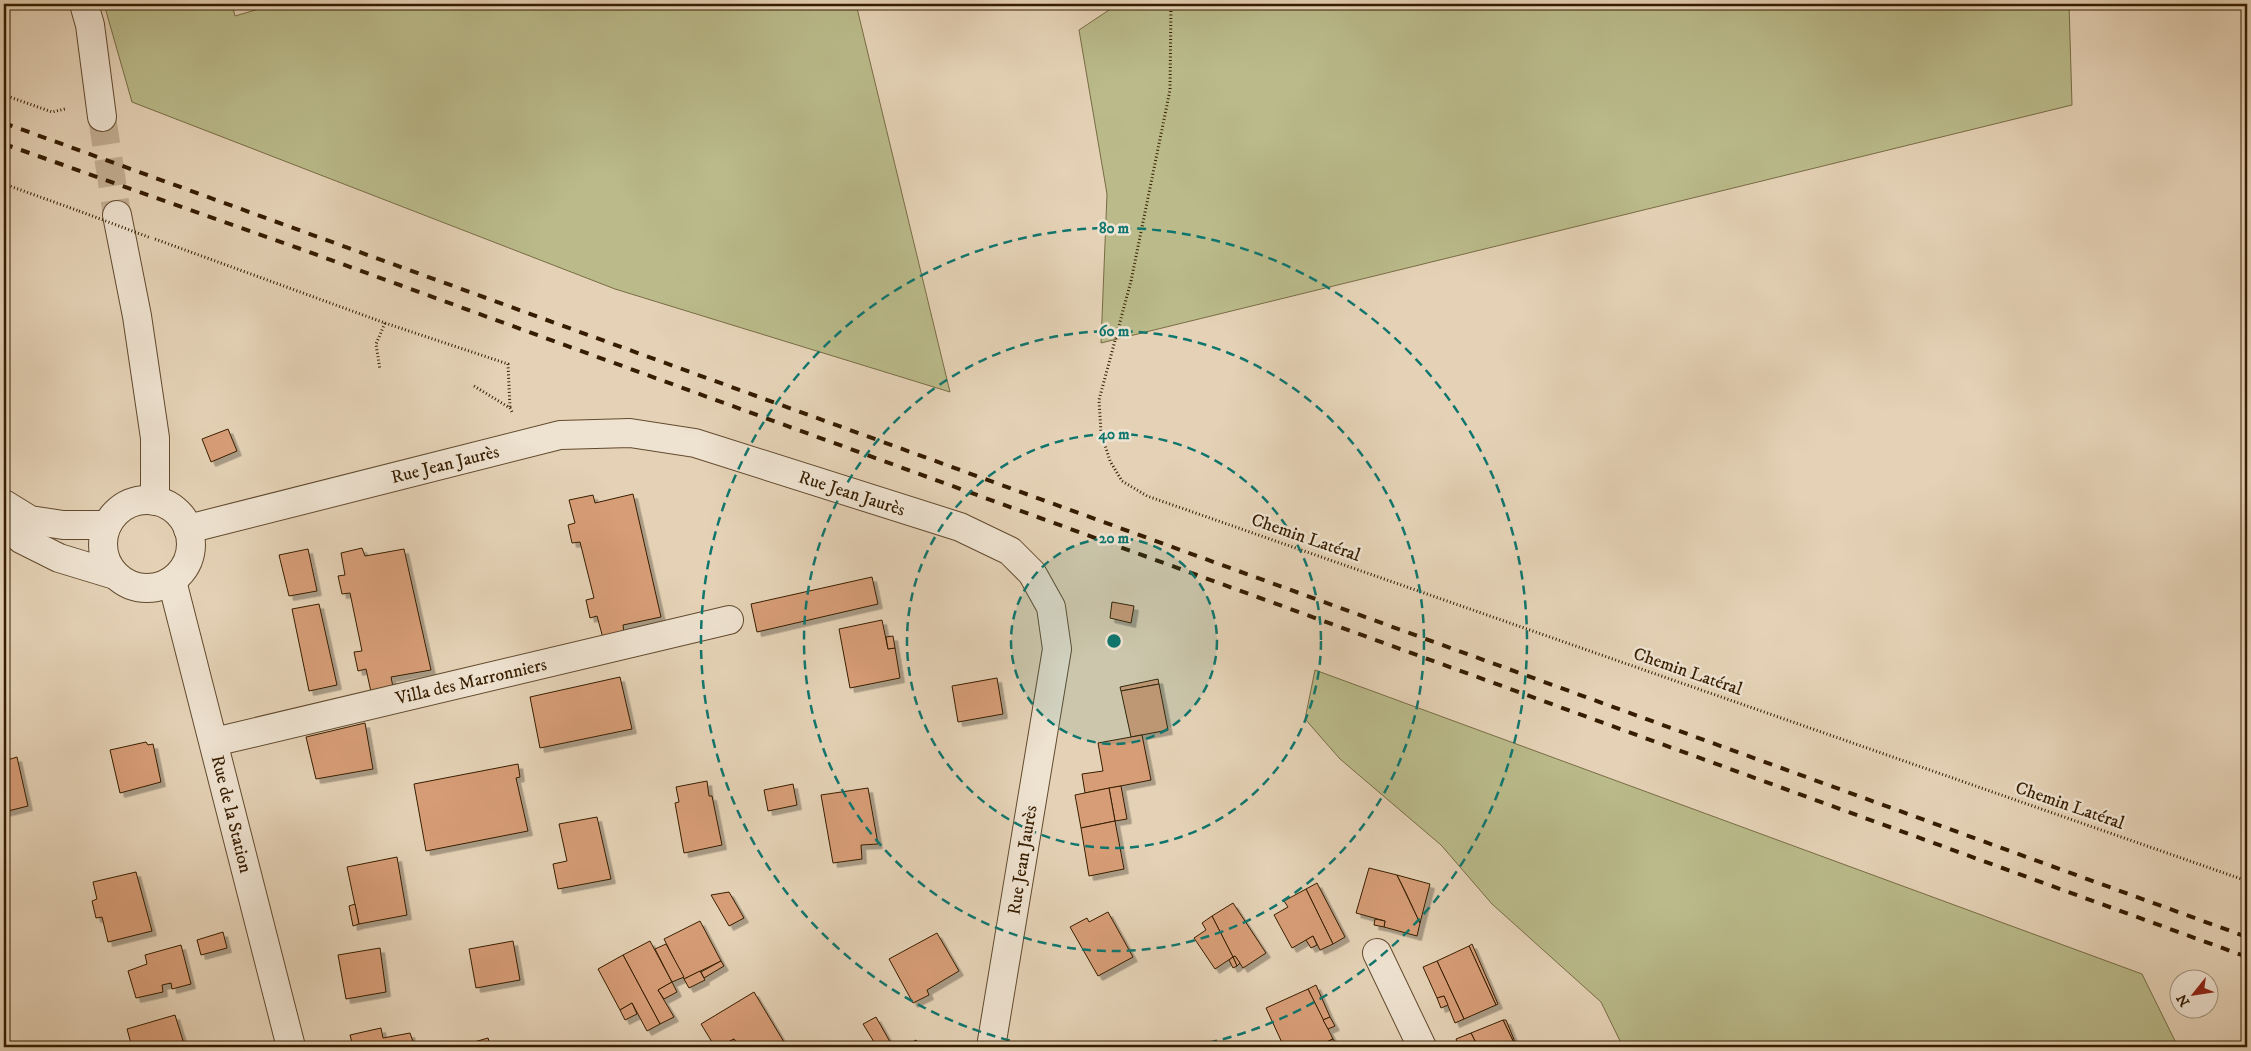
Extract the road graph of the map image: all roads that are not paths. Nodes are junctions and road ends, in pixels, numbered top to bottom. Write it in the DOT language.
graph roads {
  1 [pos="84,4"];
  2 [pos="102,117"];
  3 [pos="117,215"];
  4 [pos="155,501"];
  5 [pos="4,504"];
  6 [pos="4,520"];
  7 [pos="107,525"];
  8 [pos="188,529"];
  9 [pos="115,575"];
  10 [pos="172,581"];
  11 [pos="729,620"];
  12 [pos="214,742"];
  13 [pos="1377,953"];
  14 [pos="291,1047"];
  15 [pos="992,1047"];
  16 [pos="1422,1047"];
  1 -- 2 [label="street"];
  3 -- 4 [label="street"];
  4 -- 7 [label="street"];
  4 -- 8 [label="street"];
  5 -- 7 [label="street"];
  6 -- 9 [label="street"];
  7 -- 9 [label="street"];
  8 -- 10 [label="street"];
  8 -- 15 [label="street, Rue Jean Jaurès"];
  9 -- 10 [label="street"];
  10 -- 12 [label="street, Rue de la Station"];
  11 -- 12 [label="street, Villa des Marronniers"];
  12 -- 14 [label="street, Rue de la Station"];
  13 -- 16 [label="street"];
}
